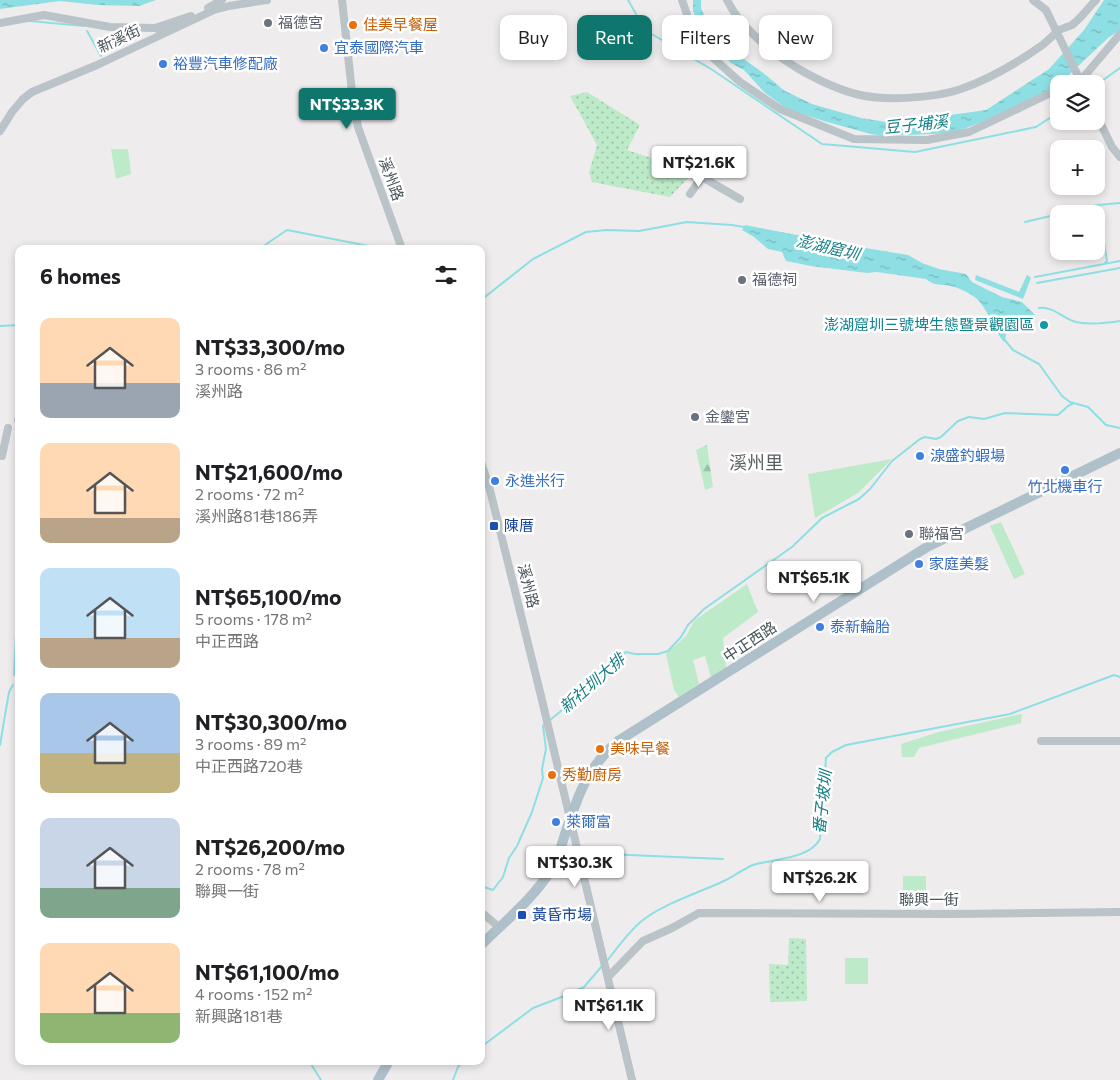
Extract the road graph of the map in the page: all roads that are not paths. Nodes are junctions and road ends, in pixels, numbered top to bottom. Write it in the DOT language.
graph roads {
  1 [pos="267,0"];
  2 [pos="342,0"];
  3 [pos="682,0"];
  4 [pos="727,0"];
  5 [pos="1033,0"];
  6 [pos="1096,0"];
  7 [pos="218,5"];
  8 [pos="0,22"];
  9 [pos="155,28"];
  10 [pos="167,32"];
  11 [pos="1057,32"];
  12 [pos="1120,34"];
  13 [pos="1078,75"];
  14 [pos="1087,75"];
  15 [pos="1050,93"];
  16 [pos="1104,130"];
  17 [pos="0,131"];
  18 [pos="1120,157"];
  19 [pos="714,160"];
  20 [pos="702,177"];
  21 [pos="690,194"];
  22 [pos="740,199"];
  23 [pos="401,245"];
  24 [pos="8,428"];
  25 [pos="1120,453"];
  26 [pos="2,456"];
  27 [pos="485,474"];
  28 [pos="1120,740"];
  29 [pos="1041,741"];
  30 [pos="570,818"];
  31 [pos="1120,912"];
  32 [pos="485,915"];
  33 [pos="499,927"];
  34 [pos="485,942"];
  35 [pos="608,976"];
  36 [pos="387,1065"];
  37 [pos="378,1080"];
  38 [pos="632,1080"];
  1 -- 7 [label="street, 新溪街"];
  2 -- 23 [label="street, 溪州路"];
  3 -- 15 [label="street"];
  4 -- 11 [label="street"];
  5 -- 11 [label="street"];
  6 -- 11 [label="street"];
  7 -- 9 [label="street"];
  7 -- 10 [label="street, 新溪街"];
  8 -- 9 [label="street"];
  9 -- 10 [label="street"];
  10 -- 17 [label="street, 新溪街"];
  11 -- 13 [label="street"];
  12 -- 14 [label="street"];
  16 -- 18 [label="street"];
  19 -- 20 [label="street"];
  20 -- 21 [label="street"];
  20 -- 22 [label="street"];
  24 -- 26 [label="street"];
  25 -- 30 [label="main road, 中正西路"];
  27 -- 30 [label="street, 溪州路"];
  28 -- 29 [label="street"];
  30 -- 33 [label="main road, 中正西路"];
  30 -- 35 [label="street"];
  31 -- 35 [label="street, 聯興一街"];
  32 -- 33 [label="street"];
  33 -- 34 [label="main road, 中正西路"];
  35 -- 38 [label="street"];
  36 -- 37 [label="main road"];
}
